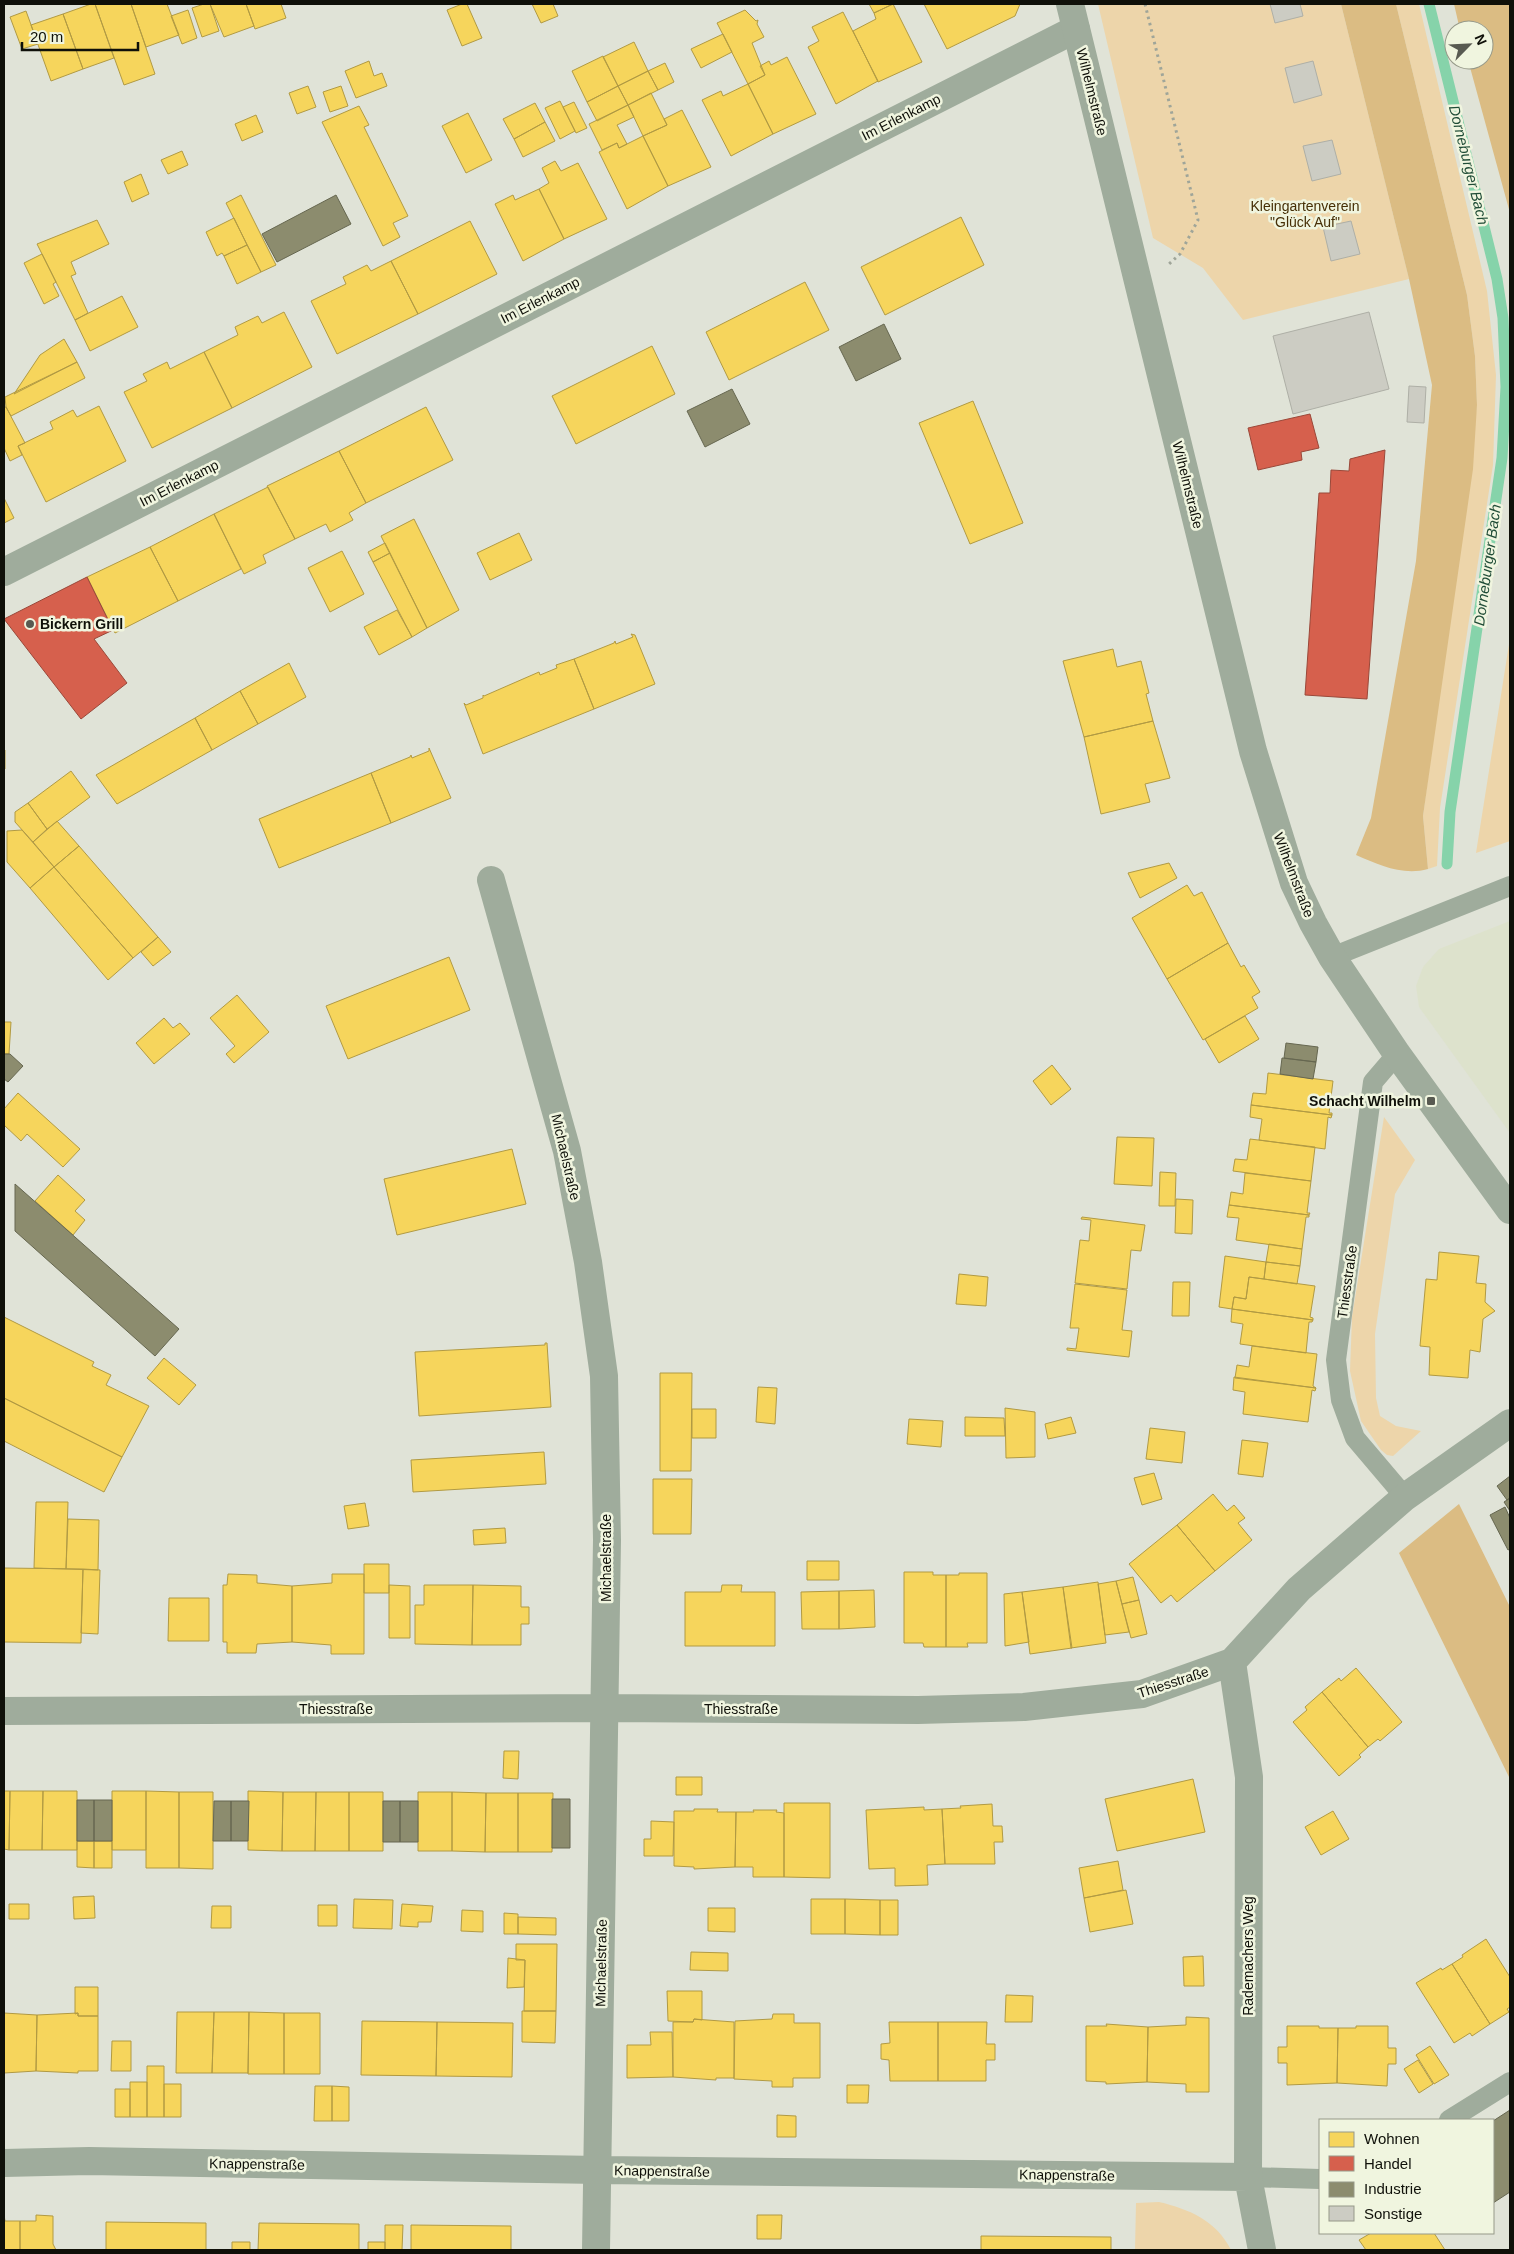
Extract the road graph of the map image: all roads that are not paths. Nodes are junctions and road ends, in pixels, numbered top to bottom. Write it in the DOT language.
graph roads {
  1 [pos="1073,16"];
  2 [pos="4,572"];
  3 [pos="492,880"];
  4 [pos="1510,886"];
  5 [pos="1332,957"];
  6 [pos="1396,1054"];
  7 [pos="1510,1210"];
  8 [pos="1510,1423"];
  9 [pos="1405,1497"];
  10 [pos="1232,1662"];
  11 [pos="604,1708"];
  12 [pos="4,1711"];
  13 [pos="1510,2082"];
  14 [pos="1451,2119"];
  15 [pos="4,2163"];
  16 [pos="599,2170"];
  17 [pos="1248,2177"];
  18 [pos="1319,2180"];
  19 [pos="596,2250"];
  20 [pos="1262,2250"];
  1 -- 2 [label="street, Im Erlenkamp"];
  1 -- 5 [label="street, Wilhelmstraße"];
  3 -- 11 [label="street, Michaelstraße"];
  4 -- 5 [label="lane"];
  5 -- 6 [label="street, Wilhelmstraße"];
  6 -- 7 [label="street, Wilhelmstraße"];
  6 -- 9 [label="lane, Thiesstraße"];
  8 -- 9 [label="street, Thiesstraße"];
  9 -- 10 [label="street, Thiesstraße"];
  10 -- 11 [label="street, Thiesstraße"];
  10 -- 17 [label="street, Rademachers Weg"];
  11 -- 12 [label="street, Thiesstraße"];
  11 -- 16 [label="street, Michaelstraße"];
  13 -- 14 [label="lane"];
  15 -- 16 [label="street, Knappenstraße"];
  16 -- 17 [label="street, Knappenstraße"];
  16 -- 19 [label="street, Michaelstraße"];
  17 -- 18 [label="lane, Knappenstraße"];
  17 -- 20 [label="street, Rademachers Weg"];
}
